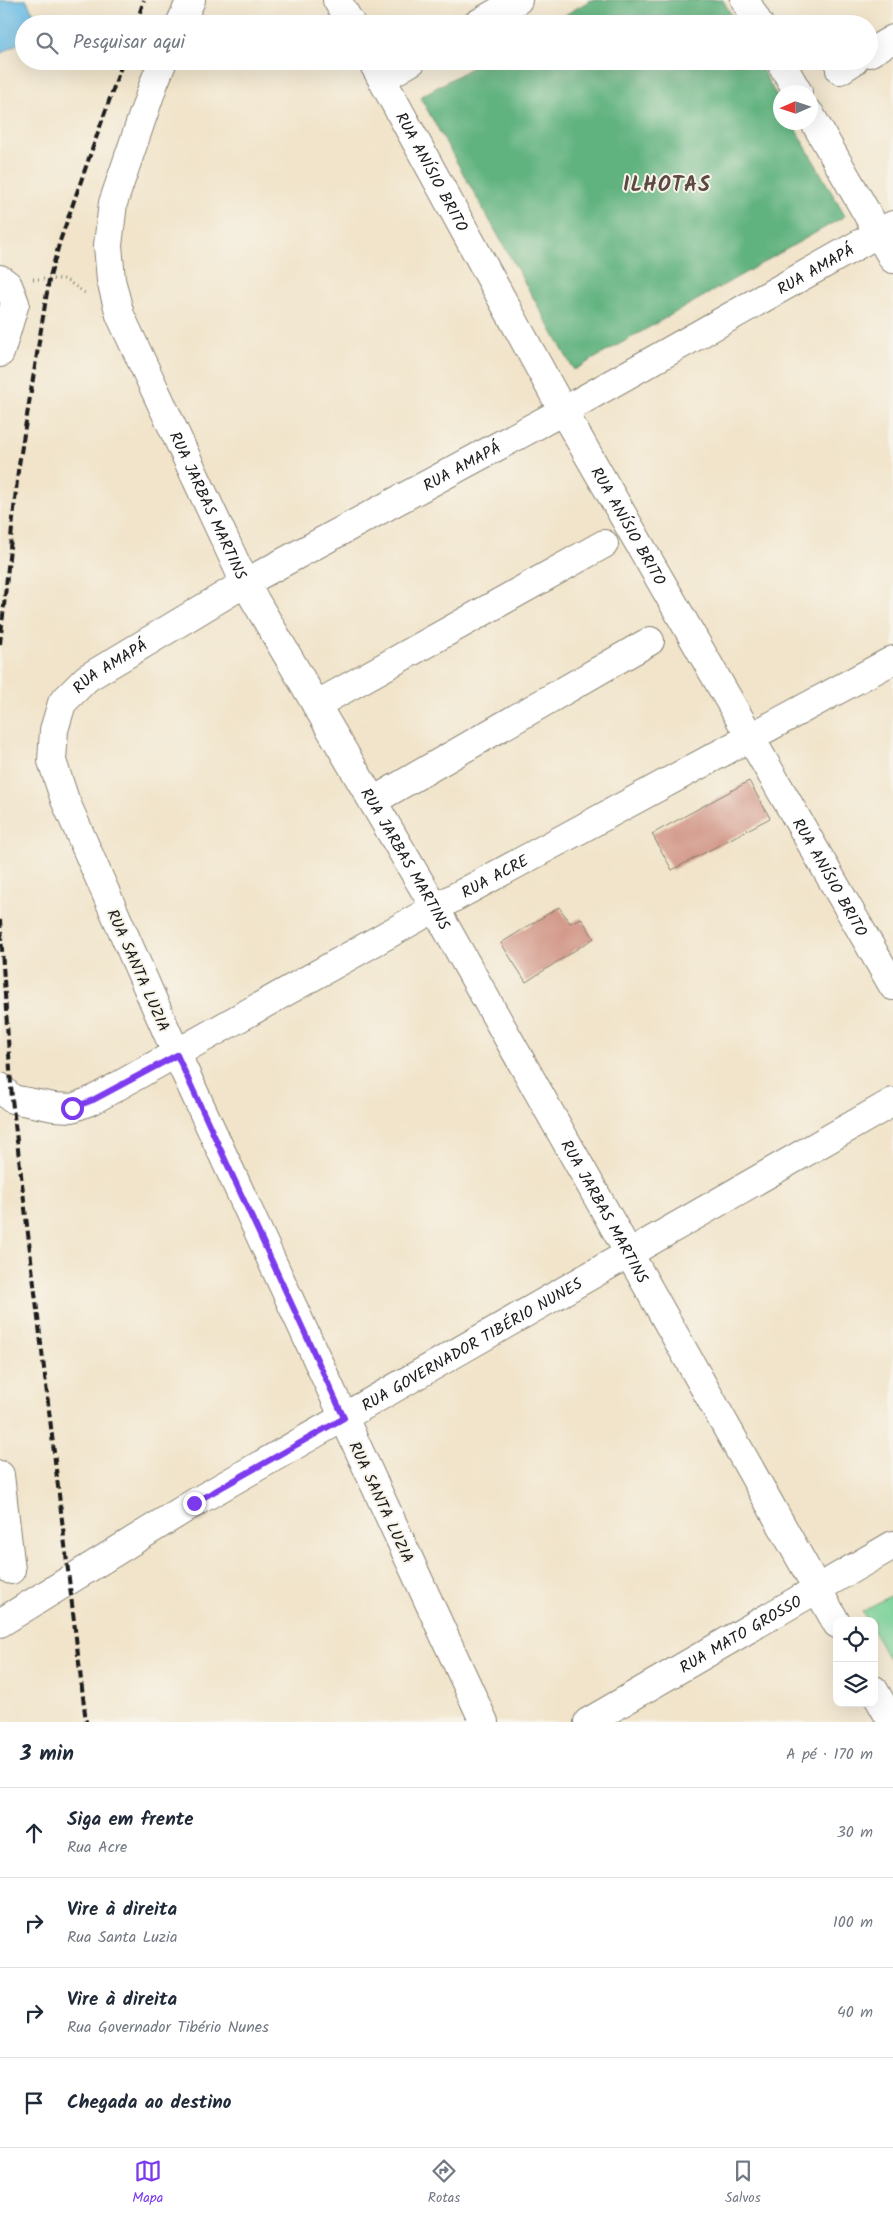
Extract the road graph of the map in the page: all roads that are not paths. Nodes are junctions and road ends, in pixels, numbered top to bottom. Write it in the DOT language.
graph roads {
  1 [pos="191,0"];
  2 [pos="337,0"];
  3 [pos="518,0"];
  4 [pos="745,0"];
  5 [pos="184,15"];
  6 [pos="346,15"];
  7 [pos="492,15"];
  8 [pos="754,15"];
  9 [pos="893,39"];
  10 [pos="878,48"];
  11 [pos="160,70"];
  12 [pos="377,70"];
  13 [pos="785,70"];
  14 [pos="794,85"];
  15 [pos="818,126"];
  16 [pos="886,229"];
  17 [pos="893,259"];
  18 [pos="0,265"];
  19 [pos="0,279"];
  20 [pos="0,353"];
  21 [pos="563,411"];
  22 [pos="604,544"];
  23 [pos="245,583"];
  24 [pos="650,641"];
  25 [pos="893,660"];
  26 [pos="316,705"];
  27 [pos="54,730"];
  28 [pos="750,736"];
  29 [pos="372,801"];
  30 [pos="435,908"];
  31 [pos="893,986"];
  32 [pos="177,1055"];
  33 [pos="6,1093"];
  34 [pos="893,1102"];
  35 [pos="628,1255"];
  36 [pos="344,1418"];
  37 [pos="0,1475"];
  38 [pos="893,1545"];
  39 [pos="11,1570"];
  40 [pos="817,1588"];
  41 [pos="833,1617"];
  42 [pos="0,1623"];
  43 [pos="878,1697"];
  44 [pos="484,1722"];
  45 [pos="588,1722"];
  46 [pos="892,1722"];
  1 -- 5 [label="street"];
  2 -- 6 [label="street"];
  3 -- 7 [label="street"];
  4 -- 8 [label="street"];
  9 -- 10 [label="street"];
  11 -- 23 [label="street, RUA JARBAS MARTINS"];
  12 -- 21 [label="street, RUA ANÍSIO BRITO"];
  13 -- 14 [label="street"];
  15 -- 16 [label="street"];
  16 -- 17 [label="street"];
  16 -- 21 [label="street, RUA AMAPÁ"];
  18 -- 19 [label="street"];
  19 -- 20 [label="street"];
  21 -- 23 [label="street, RUA AMAPÁ"];
  21 -- 28 [label="street, RUA ANÍSIO BRITO"];
  22 -- 26 [label="street"];
  23 -- 26 [label="street, RUA JARBAS MARTINS"];
  23 -- 27 [label="street, RUA AMAPÁ"];
  24 -- 29 [label="street"];
  25 -- 28 [label="street, RUA ACRE"];
  26 -- 29 [label="street, RUA JARBAS MARTINS"];
  27 -- 32 [label="street, RUA SANTA LUZIA"];
  28 -- 30 [label="street, RUA ACRE"];
  28 -- 31 [label="street, RUA ANÍSIO BRITO"];
  29 -- 30 [label="street, RUA JARBAS MARTINS"];
  30 -- 32 [label="street, RUA ACRE"];
  30 -- 35 [label="street, RUA JARBAS MARTINS"];
  32 -- 33 [label="street, RUA ACRE"];
  32 -- 36 [label="street, RUA SANTA LUZIA"];
  34 -- 35 [label="street, RUA GOVERNADOR TIBÉRIO NUNES"];
  35 -- 36 [label="street, RUA GOVERNADOR TIBÉRIO NUNES"];
  35 -- 40 [label="street, RUA JARBAS MARTINS"];
  36 -- 42 [label="street, RUA GOVERNADOR TIBÉRIO NUNES"];
  36 -- 44 [label="street, RUA SANTA LUZIA"];
  37 -- 39 [label="street"];
  38 -- 40 [label="street, RUA MATO GROSSO"];
  40 -- 41 [label="street, RUA JARBAS MARTINS"];
  40 -- 45 [label="street, RUA MATO GROSSO"];
  43 -- 46 [label="street"];
}
